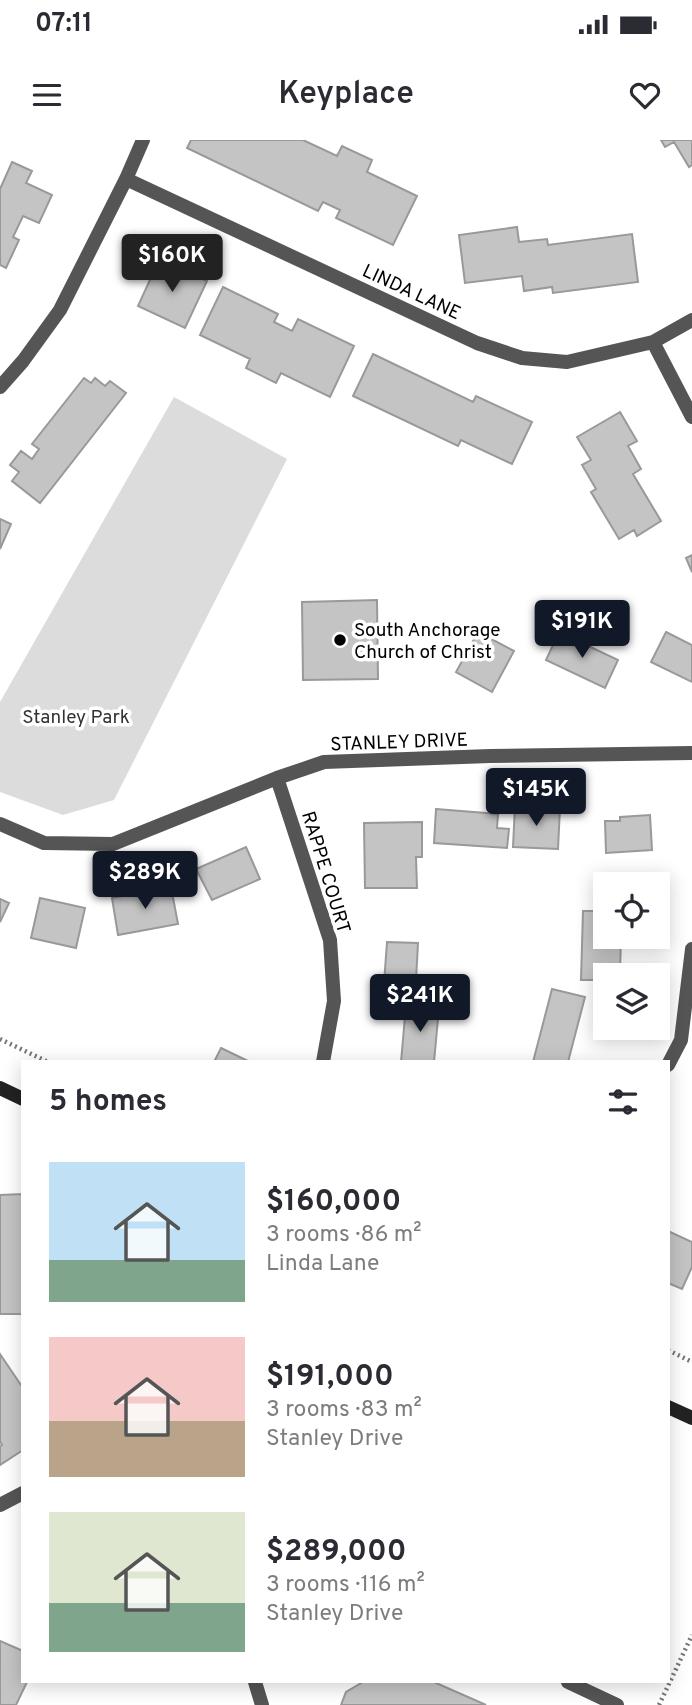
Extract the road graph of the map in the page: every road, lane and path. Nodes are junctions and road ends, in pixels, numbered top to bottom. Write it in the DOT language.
graph roads {
  1 [pos="144,140"];
  2 [pos="126,179"];
  3 [pos="692,320"];
  4 [pos="653,342"];
  5 [pos="0,387"];
  6 [pos="692,417"];
  7 [pos="692,753"];
  8 [pos="277,778"];
  9 [pos="0,824"];
  10 [pos="692,949"];
  11 [pos="0,1039"];
  12 [pos="44,1060"];
  13 [pos="323,1060"];
  14 [pos="670,1061"];
  15 [pos="0,1088"];
  16 [pos="21,1098"];
  17 [pos="670,1351"];
  18 [pos="692,1362"];
  19 [pos="670,1408"];
  20 [pos="692,1418"];
  21 [pos="21,1494"];
  22 [pos="0,1505"];
  23 [pos="692,1635"];
  24 [pos="670,1682"];
  25 [pos="255,1683"];
  26 [pos="570,1683"];
  27 [pos="669,1683"];
  28 [pos="262,1705"];
  29 [pos="617,1705"];
  30 [pos="659,1705"];
  1 -- 2 [label="street"];
  2 -- 4 [label="street, LINDA LANE"];
  2 -- 5 [label="street"];
  3 -- 4 [label="street, LINDA LANE"];
  4 -- 6 [label="street"];
  7 -- 8 [label="street, STANLEY DRIVE"];
  8 -- 9 [label="street, STANLEY DRIVE"];
  8 -- 13 [label="street, RAPPE COURT"];
  10 -- 14 [label="street"];
  11 -- 12 [label="path"];
  15 -- 16 [label="main road"];
  17 -- 18 [label="path"];
  19 -- 20 [label="main road"];
  21 -- 22 [label="street"];
  23 -- 24 [label="path"];
  25 -- 28 [label="street"];
  26 -- 29 [label="street"];
  27 -- 30 [label="path"];
}
